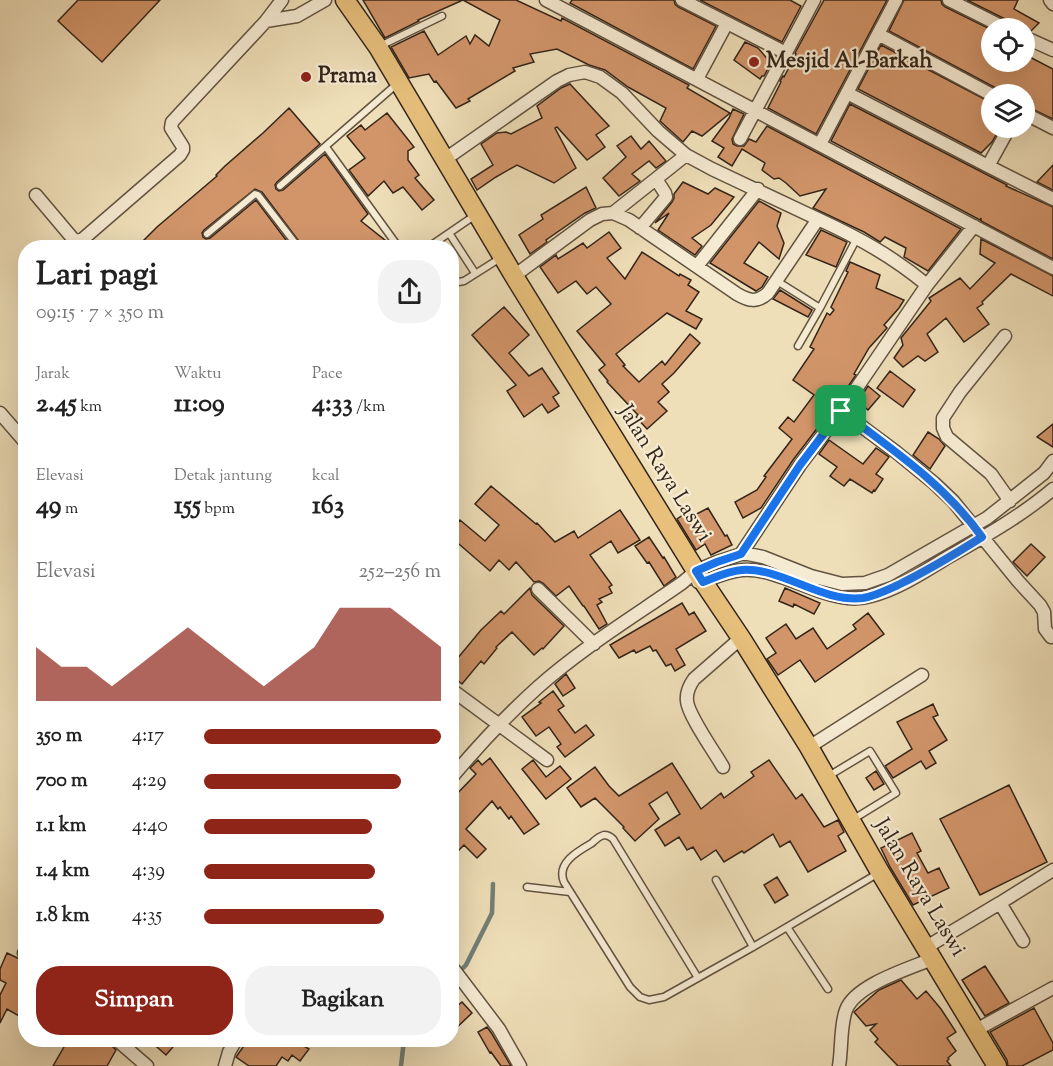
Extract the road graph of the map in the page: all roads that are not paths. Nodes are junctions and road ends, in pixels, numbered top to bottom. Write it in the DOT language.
graph roads {
  1 [pos="282,0"];
  2 [pos="325,0"];
  3 [pos="345,0"];
  4 [pos="546,0"];
  5 [pos="682,0"];
  6 [pos="814,0"];
  7 [pos="896,0"];
  8 [pos="949,0"];
  9 [pos="1050,0"];
  10 [pos="563,4"];
  11 [pos="1053,4"];
  12 [pos="442,16"];
  13 [pos="985,18"];
  14 [pos="266,21"];
  15 [pos="727,22"];
  16 [pos="878,34"];
  17 [pos="1035,42"];
  18 [pos="378,47"];
  19 [pos="1053,50"];
  20 [pos="786,53"];
  21 [pos="697,79"];
  22 [pos="399,82"];
  23 [pos="981,89"];
  24 [pos="847,93"];
  25 [pos="756,110"];
  26 [pos="1035,119"];
  27 [pos="1053,128"];
  28 [pos="1003,138"];
  29 [pos="740,139"];
  30 [pos="820,144"];
  31 [pos="326,147"];
  32 [pos="686,155"];
  33 [pos="444,160"];
  34 [pos="988,166"];
  35 [pos="656,179"];
  36 [pos="280,186"];
  37 [pos="758,189"];
  38 [pos="36,195"];
  39 [pos="1053,199"];
  40 [pos="613,213"];
  41 [pos="477,214"];
  42 [pos="819,219"];
  43 [pos="974,226"];
  44 [pos="640,228"];
  45 [pos="449,233"];
  46 [pos="207,234"];
  47 [pos="857,238"];
  48 [pos="74,240"];
  49 [pos="80,240"];
  50 [pos="293,240"];
  51 [pos="393,240"];
  52 [pos="439,240"];
  53 [pos="454,240"];
  54 [pos="459,248"];
  55 [pos="502,257"];
  56 [pos="697,266"];
  57 [pos="1053,268"];
  58 [pos="475,273"];
  59 [pos="514,276"];
  60 [pos="777,281"];
  61 [pos="459,282"];
  62 [pos="927,285"];
  63 [pos="820,308"];
  64 [pos="1005,336"];
  65 [pos="798,345"];
  66 [pos="841,411"];
  67 [pos="0,413"];
  68 [pos="18,434"];
  69 [pos="1053,461"];
  70 [pos="1048,477"];
  71 [pos="1053,489"];
  72 [pos="1010,501"];
  73 [pos="974,526"];
  74 [pos="982,537"];
  75 [pos="741,554"];
  76 [pos="694,579"];
  77 [pos="538,589"];
  78 [pos="1051,637"];
  79 [pos="741,638"];
  80 [pos="594,644"];
  81 [pos="922,675"];
  82 [pos="459,695"];
  83 [pos="499,724"];
  84 [pos="809,747"];
  85 [pos="547,760"];
  86 [pos="723,767"];
  87 [pos="459,769"];
  88 [pos="826,777"];
  89 [pos="851,821"];
  90 [pos="1053,870"];
  91 [pos="880,872"];
  92 [pos="716,880"];
  93 [pos="527,887"];
  94 [pos="570,892"];
  95 [pos="1000,903"];
  96 [pos="787,927"];
  97 [pos="1023,941"];
  98 [pos="753,947"];
  99 [pos="929,953"];
  100 [pos="459,976"];
  101 [pos="698,978"];
  102 [pos="1053,988"];
  103 [pos="828,989"];
  104 [pos="976,1030"];
  105 [pos="125,1047"];
  106 [pos="232,1047"];
  107 [pos="147,1066"];
  108 [pos="225,1066"];
  109 [pos="520,1066"];
  110 [pos="839,1066"];
  111 [pos="997,1066"];
  1 -- 14 [label="street"];
  2 -- 14 [label="street"];
  3 -- 18 [label="main road, Jalan Raya Laswi"];
  4 -- 10 [label="street"];
  5 -- 15 [label="street"];
  6 -- 20 [label="street"];
  7 -- 16 [label="street"];
  8 -- 13 [label="street"];
  9 -- 11 [label="street"];
  10 -- 21 [label="street"];
  12 -- 18 [label="lane"];
  14 -- 49 [label="street"];
  15 -- 20 [label="street"];
  15 -- 21 [label="street"];
  16 -- 23 [label="street"];
  16 -- 24 [label="street"];
  17 -- 19 [label="street"];
  18 -- 22 [label="main road, Jalan Raya Laswi"];
  20 -- 25 [label="street"];
  21 -- 25 [label="street"];
  22 -- 31 [label="lane"];
  22 -- 33 [label="main road, Jalan Raya Laswi"];
  24 -- 30 [label="street"];
  24 -- 34 [label="street"];
  25 -- 29 [label="street"];
  25 -- 30 [label="street"];
  26 -- 27 [label="street"];
  28 -- 34 [label="street"];
  30 -- 43 [label="street"];
  31 -- 36 [label="lane"];
  31 -- 51 [label="lane"];
  32 -- 33 [label="street"];
  32 -- 35 [label="street"];
  32 -- 37 [label="street"];
  33 -- 41 [label="main road, Jalan Raya Laswi"];
  34 -- 39 [label="street"];
  35 -- 40 [label="street"];
  35 -- 44 [label="street"];
  37 -- 42 [label="street"];
  37 -- 56 [label="street"];
  38 -- 48 [label="street"];
  40 -- 44 [label="street"];
  40 -- 59 [label="street"];
  41 -- 45 [label="lane"];
  41 -- 55 [label="main road, Jalan Raya Laswi"];
  42 -- 47 [label="street"];
  42 -- 60 [label="street"];
  43 -- 57 [label="street"];
  43 -- 62 [label="street"];
  44 -- 56 [label="street"];
  45 -- 52 [label="lane"];
  45 -- 53 [label="lane"];
  46 -- 50 [label="lane"];
  47 -- 62 [label="street"];
  47 -- 63 [label="lane"];
  54 -- 58 [label="lane"];
  55 -- 58 [label="lane"];
  55 -- 59 [label="main road, Jalan Raya Laswi"];
  56 -- 60 [label="street"];
  58 -- 61 [label="lane"];
  59 -- 76 [label="main road, Jalan Raya Laswi"];
  60 -- 63 [label="lane"];
  62 -- 66 [label="street"];
  63 -- 65 [label="lane"];
  64 -- 72 [label="street"];
  66 -- 73 [label="street"];
  66 -- 75 [label="street"];
  67 -- 68 [label="street"];
  69 -- 70 [label="street"];
  70 -- 72 [label="street"];
  71 -- 74 [label="street"];
  72 -- 73 [label="street"];
  73 -- 74 [label="street"];
  73 -- 75 [label="street"];
  74 -- 76 [label="street"];
  74 -- 78 [label="street"];
  75 -- 76 [label="street"];
  76 -- 79 [label="main road, Jalan Raya Laswi"];
  76 -- 80 [label="street"];
  77 -- 80 [label="street"];
  79 -- 84 [label="main road, Jalan Raya Laswi"];
  79 -- 86 [label="street"];
  80 -- 83 [label="street"];
  81 -- 84 [label="street"];
  82 -- 83 [label="street"];
  83 -- 85 [label="street"];
  83 -- 87 [label="street"];
  84 -- 88 [label="main road, Jalan Raya Laswi"];
  88 -- 89 [label="main road, Jalan Raya Laswi"];
  88 -- 89 [label="lane"];
  89 -- 91 [label="main road, Jalan Raya Laswi"];
  90 -- 95 [label="street"];
  91 -- 96 [label="lane"];
  91 -- 99 [label="main road, Jalan Raya Laswi"];
  92 -- 98 [label="lane"];
  93 -- 94 [label="lane"];
  94 -- 101 [label="lane"];
  94 -- 101 [label="lane"];
  95 -- 97 [label="street"];
  95 -- 99 [label="street"];
  96 -- 98 [label="lane"];
  96 -- 103 [label="lane"];
  98 -- 101 [label="lane"];
  99 -- 104 [label="main road, Jalan Raya Laswi"];
  99 -- 110 [label="street"];
  100 -- 109 [label="street"];
  102 -- 104 [label="street"];
  104 -- 111 [label="main road, Jalan Raya Laswi"];
  105 -- 107 [label="street"];
  106 -- 108 [label="street"];
}
